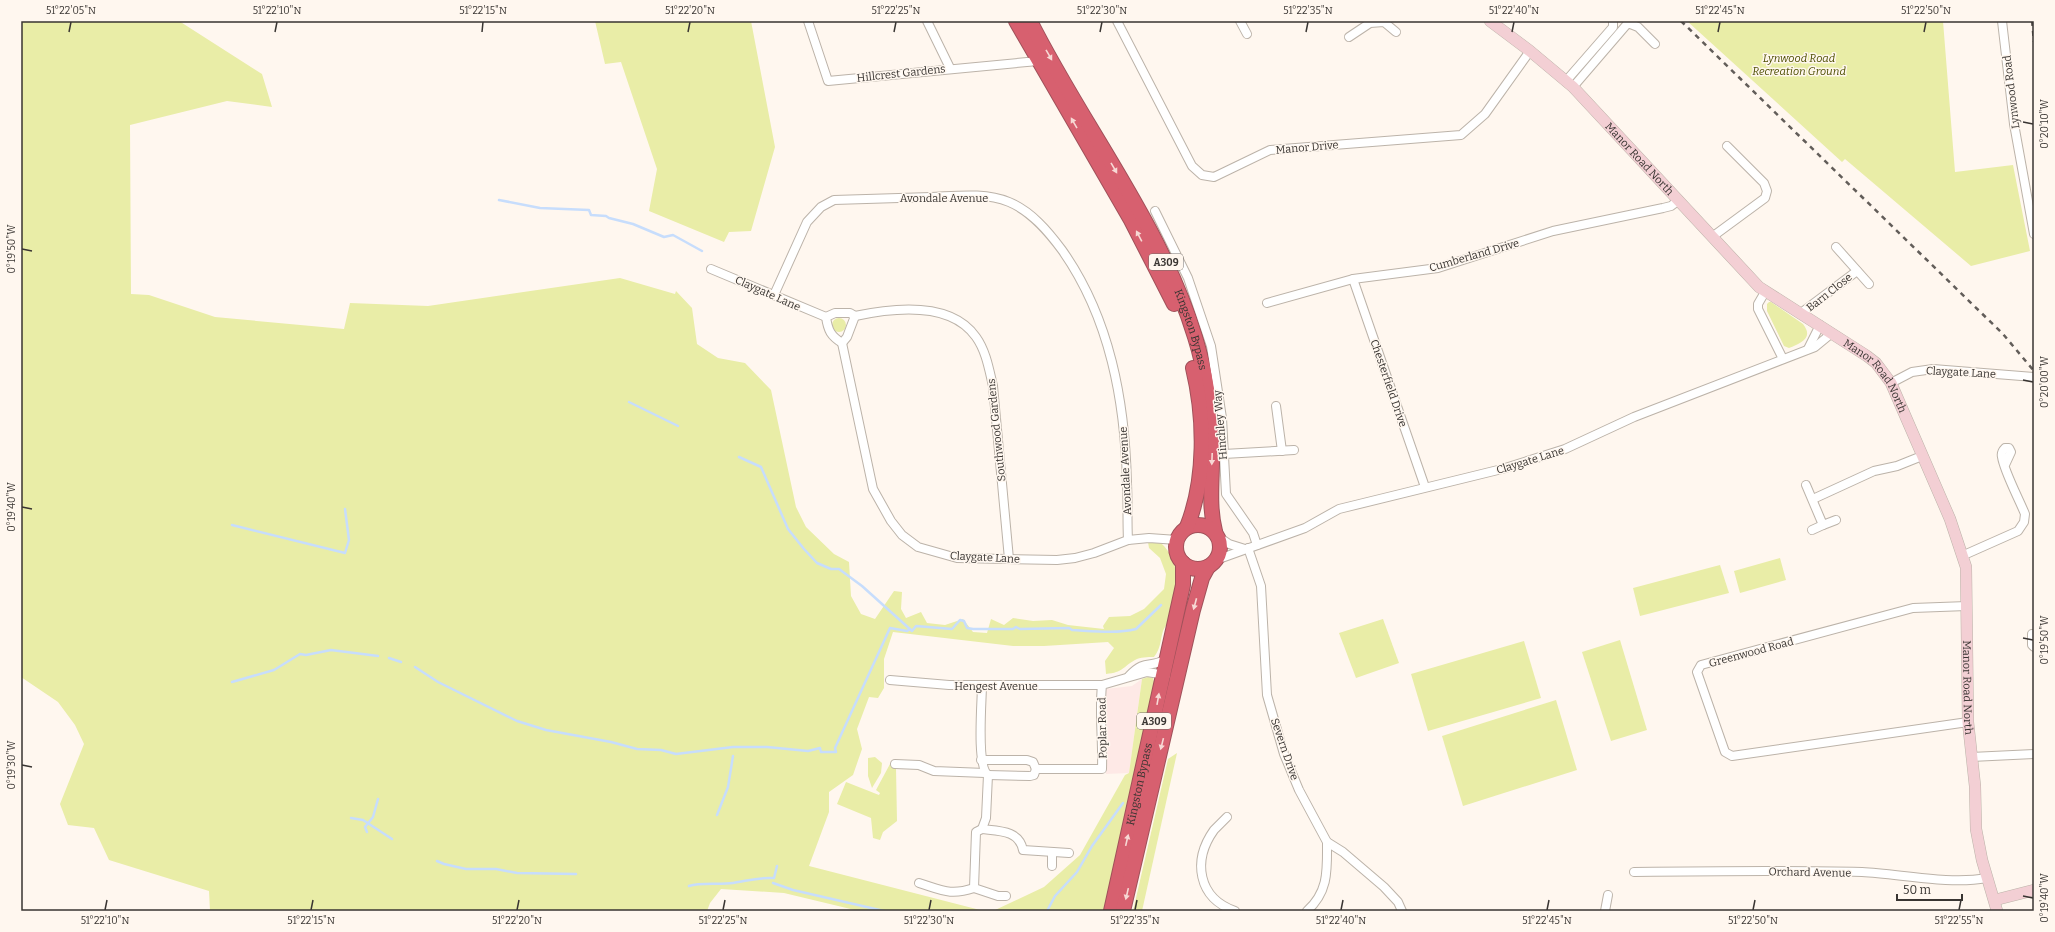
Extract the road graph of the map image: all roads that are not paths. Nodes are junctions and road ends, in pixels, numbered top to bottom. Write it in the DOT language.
graph roads {
  1 [pos="808,21"];
  2 [pos="927,21"];
  3 [pos="1016,21"];
  4 [pos="1030,21"];
  5 [pos="1117,21"];
  6 [pos="1240,21"];
  7 [pos="1490,21"];
  8 [pos="1613,21"];
  9 [pos="2002,21"];
  10 [pos="1385,22"];
  11 [pos="1396,32"];
  12 [pos="1247,34"];
  13 [pos="1349,37"];
  14 [pos="1655,44"];
  15 [pos="1530,51"];
  16 [pos="1038,61"];
  17 [pos="950,68"];
  18 [pos="1570,84"];
  19 [pos="1726,146"];
  20 [pos="1679,200"];
  21 [pos="1155,211"];
  22 [pos="2034,234"];
  23 [pos="1712,238"];
  24 [pos="1836,247"];
  25 [pos="711,269"];
  26 [pos="1857,271"];
  27 [pos="1353,279"];
  28 [pos="1869,284"];
  29 [pos="1765,292"];
  30 [pos="774,295"];
  31 [pos="1267,303"];
  32 [pos="1802,313"];
  33 [pos="855,316"];
  34 [pos="826,318"];
  35 [pos="1820,325"];
  36 [pos="1832,333"];
  37 [pos="842,343"];
  38 [pos="1808,349"];
  39 [pos="1783,360"];
  40 [pos="2034,377"];
  41 [pos="1891,383"];
  42 [pos="1276,406"];
  43 [pos="1294,450"];
  44 [pos="1282,451"];
  45 [pos="1224,454"];
  46 [pos="1922,456"];
  47 [pos="2005,466"];
  48 [pos="1806,485"];
  49 [pos="1425,486"];
  50 [pos="1813,499"];
  51 [pos="1836,520"];
  52 [pos="1823,525"];
  53 [pos="1187,527"];
  54 [pos="1812,530"];
  55 [pos="1217,534"];
  56 [pos="1128,540"];
  57 [pos="1177,540"];
  58 [pos="1257,545"];
  59 [pos="1246,548"];
  60 [pos="1964,555"];
  61 [pos="1010,559"];
  62 [pos="1183,563"];
  63 [pos="1212,564"];
  64 [pos="1967,606"];
  65 [pos="1190,624"];
  66 [pos="2034,634"];
  67 [pos="2034,647"];
  68 [pos="1166,659"];
  69 [pos="1163,675"];
  70 [pos="1126,679"];
  71 [pos="890,680"];
  72 [pos="982,685"];
  73 [pos="1102,686"];
  74 [pos="1968,722"];
  75 [pos="2034,754"];
  76 [pos="1971,757"];
  77 [pos="981,760"];
  78 [pos="895,764"];
  79 [pos="1036,769"];
  80 [pos="987,774"];
  81 [pos="1227,817"];
  82 [pos="982,829"];
  83 [pos="1327,842"];
  84 [pos="1052,852"];
  85 [pos="1068,853"];
  86 [pos="1052,866"];
  87 [pos="1634,872"];
  88 [pos="1986,878"];
  89 [pos="919,883"];
  90 [pos="974,888"];
  91 [pos="2034,890"];
  92 [pos="1608,895"];
  93 [pos="1006,896"];
  94 [pos="1996,906"];
  95 [pos="1111,911"];
  96 [pos="1123,911"];
  97 [pos="1235,911"];
  98 [pos="1307,911"];
  99 [pos="1402,911"];
  100 [pos="1606,911"];
  1 -- 17 [label="street, Hillcrest Gardens"];
  2 -- 17 [label="street"];
  3 -- 16 [label="highway, Kingston Bypass / A309"];
  4 -- 55 [label="highway, Kingston Bypass / A309, one-way"];
  5 -- 15 [label="street, Manor Drive"];
  6 -- 12 [label="street"];
  7 -- 15 [label="street, Manor Road North"];
  8 -- 18 [label="street"];
  9 -- 22 [label="street, Lynwood Road"];
  10 -- 11 [label="street"];
  10 -- 13 [label="street"];
  14 -- 18 [label="street"];
  15 -- 18 [label="street, Manor Road North"];
  16 -- 17 [label="street, Hillcrest Gardens"];
  53 -- 16 [label="highway, Kingston Bypass / A309, one-way"];
  18 -- 20 [label="street, Manor Road North"];
  19 -- 23 [label="street"];
  20 -- 23 [label="street, Manor Road North"];
  20 -- 27 [label="street, Cumberland Drive"];
  21 -- 45 [label="street, Hinchley Way"];
  23 -- 29 [label="street, Manor Road North"];
  24 -- 26 [label="street, Barn Close"];
  25 -- 30 [label="street, Claygate Lane"];
  26 -- 28 [label="street, Barn Close"];
  26 -- 32 [label="street, Barn Close"];
  27 -- 31 [label="street, Cumberland Drive"];
  27 -- 49 [label="street, Chesterfield Drive"];
  29 -- 32 [label="street, Manor Road North"];
  29 -- 39 [label="street"];
  30 -- 34 [label="street, Claygate Lane"];
  30 -- 56 [label="street, Avondale Avenue"];
  32 -- 35 [label="street, Manor Road North"];
  33 -- 34 [label="street"];
  33 -- 37 [label="street"];
  33 -- 61 [label="street, Southwood Gardens"];
  34 -- 37 [label="street"];
  35 -- 36 [label="street, Manor Road North"];
  35 -- 38 [label="street"];
  36 -- 38 [label="street, Claygate Lane"];
  36 -- 41 [label="street, Manor Road North"];
  37 -- 61 [label="street, Claygate Lane"];
  38 -- 39 [label="street, Claygate Lane"];
  39 -- 49 [label="street, Claygate Lane"];
  40 -- 41 [label="street, Claygate Lane"];
  41 -- 46 [label="street, Manor Road North"];
  42 -- 44 [label="street"];
  43 -- 44 [label="street"];
  44 -- 45 [label="street"];
  45 -- 58 [label="street, Hinchley Way"];
  46 -- 50 [label="street"];
  46 -- 60 [label="street, Manor Road North"];
  47 -- 60 [label="street"];
  48 -- 50 [label="street"];
  49 -- 58 [label="street, Claygate Lane"];
  50 -- 52 [label="street"];
  51 -- 52 [label="street"];
  52 -- 54 [label="street"];
  53 -- 55 [label="highway"];
  53 -- 57 [label="highway"];
  55 -- 59 [label="street"];
  55 -- 63 [label="highway"];
  56 -- 57 [label="street, Claygate Lane"];
  56 -- 61 [label="street, Claygate Lane"];
  57 -- 62 [label="highway"];
  58 -- 59 [label="street, Claygate Lane"];
  59 -- 63 [label="street, Claygate Lane"];
  59 -- 83 [label="street, Severn Drive"];
  60 -- 64 [label="street, Manor Road North"];
  62 -- 63 [label="highway"];
  62 -- 68 [label="highway, Kingston Bypass / A309"];
  63 -- 65 [label="highway, Kingston Bypass / A309, one-way"];
  64 -- 74 [label="street, Manor Road North"];
  64 -- 74 [label="street, Greenwood Road"];
  65 -- 69 [label="street"];
  65 -- 96 [label="highway, Kingston Bypass / A309, one-way"];
  66 -- 67 [label="street"];
  68 -- 69 [label="highway, Kingston Bypass / A309"];
  68 -- 70 [label="street"];
  69 -- 70 [label="street, Poplar Road"];
  95 -- 69 [label="highway, Kingston Bypass / A309, one-way"];
  70 -- 73 [label="street, Poplar Road"];
  71 -- 72 [label="street, Hengest Avenue"];
  72 -- 73 [label="street, Hengest Avenue"];
  72 -- 77 [label="street"];
  73 -- 79 [label="street, Poplar Road"];
  74 -- 76 [label="street, Manor Road North"];
  75 -- 76 [label="street"];
  76 -- 88 [label="street, Manor Road North"];
  77 -- 79 [label="street"];
  77 -- 80 [label="street"];
  78 -- 80 [label="street"];
  79 -- 80 [label="street, Poplar Road"];
  80 -- 82 [label="street"];
  81 -- 97 [label="street"];
  82 -- 84 [label="street"];
  82 -- 90 [label="street"];
  83 -- 98 [label="street"];
  83 -- 99 [label="street, Severn Drive"];
  84 -- 85 [label="street"];
  84 -- 86 [label="street"];
  87 -- 88 [label="street, Orchard Avenue"];
  88 -- 94 [label="street, Manor Road North"];
  89 -- 90 [label="street"];
  90 -- 93 [label="street"];
  91 -- 94 [label="street"];
  92 -- 100 [label="street"];
}
